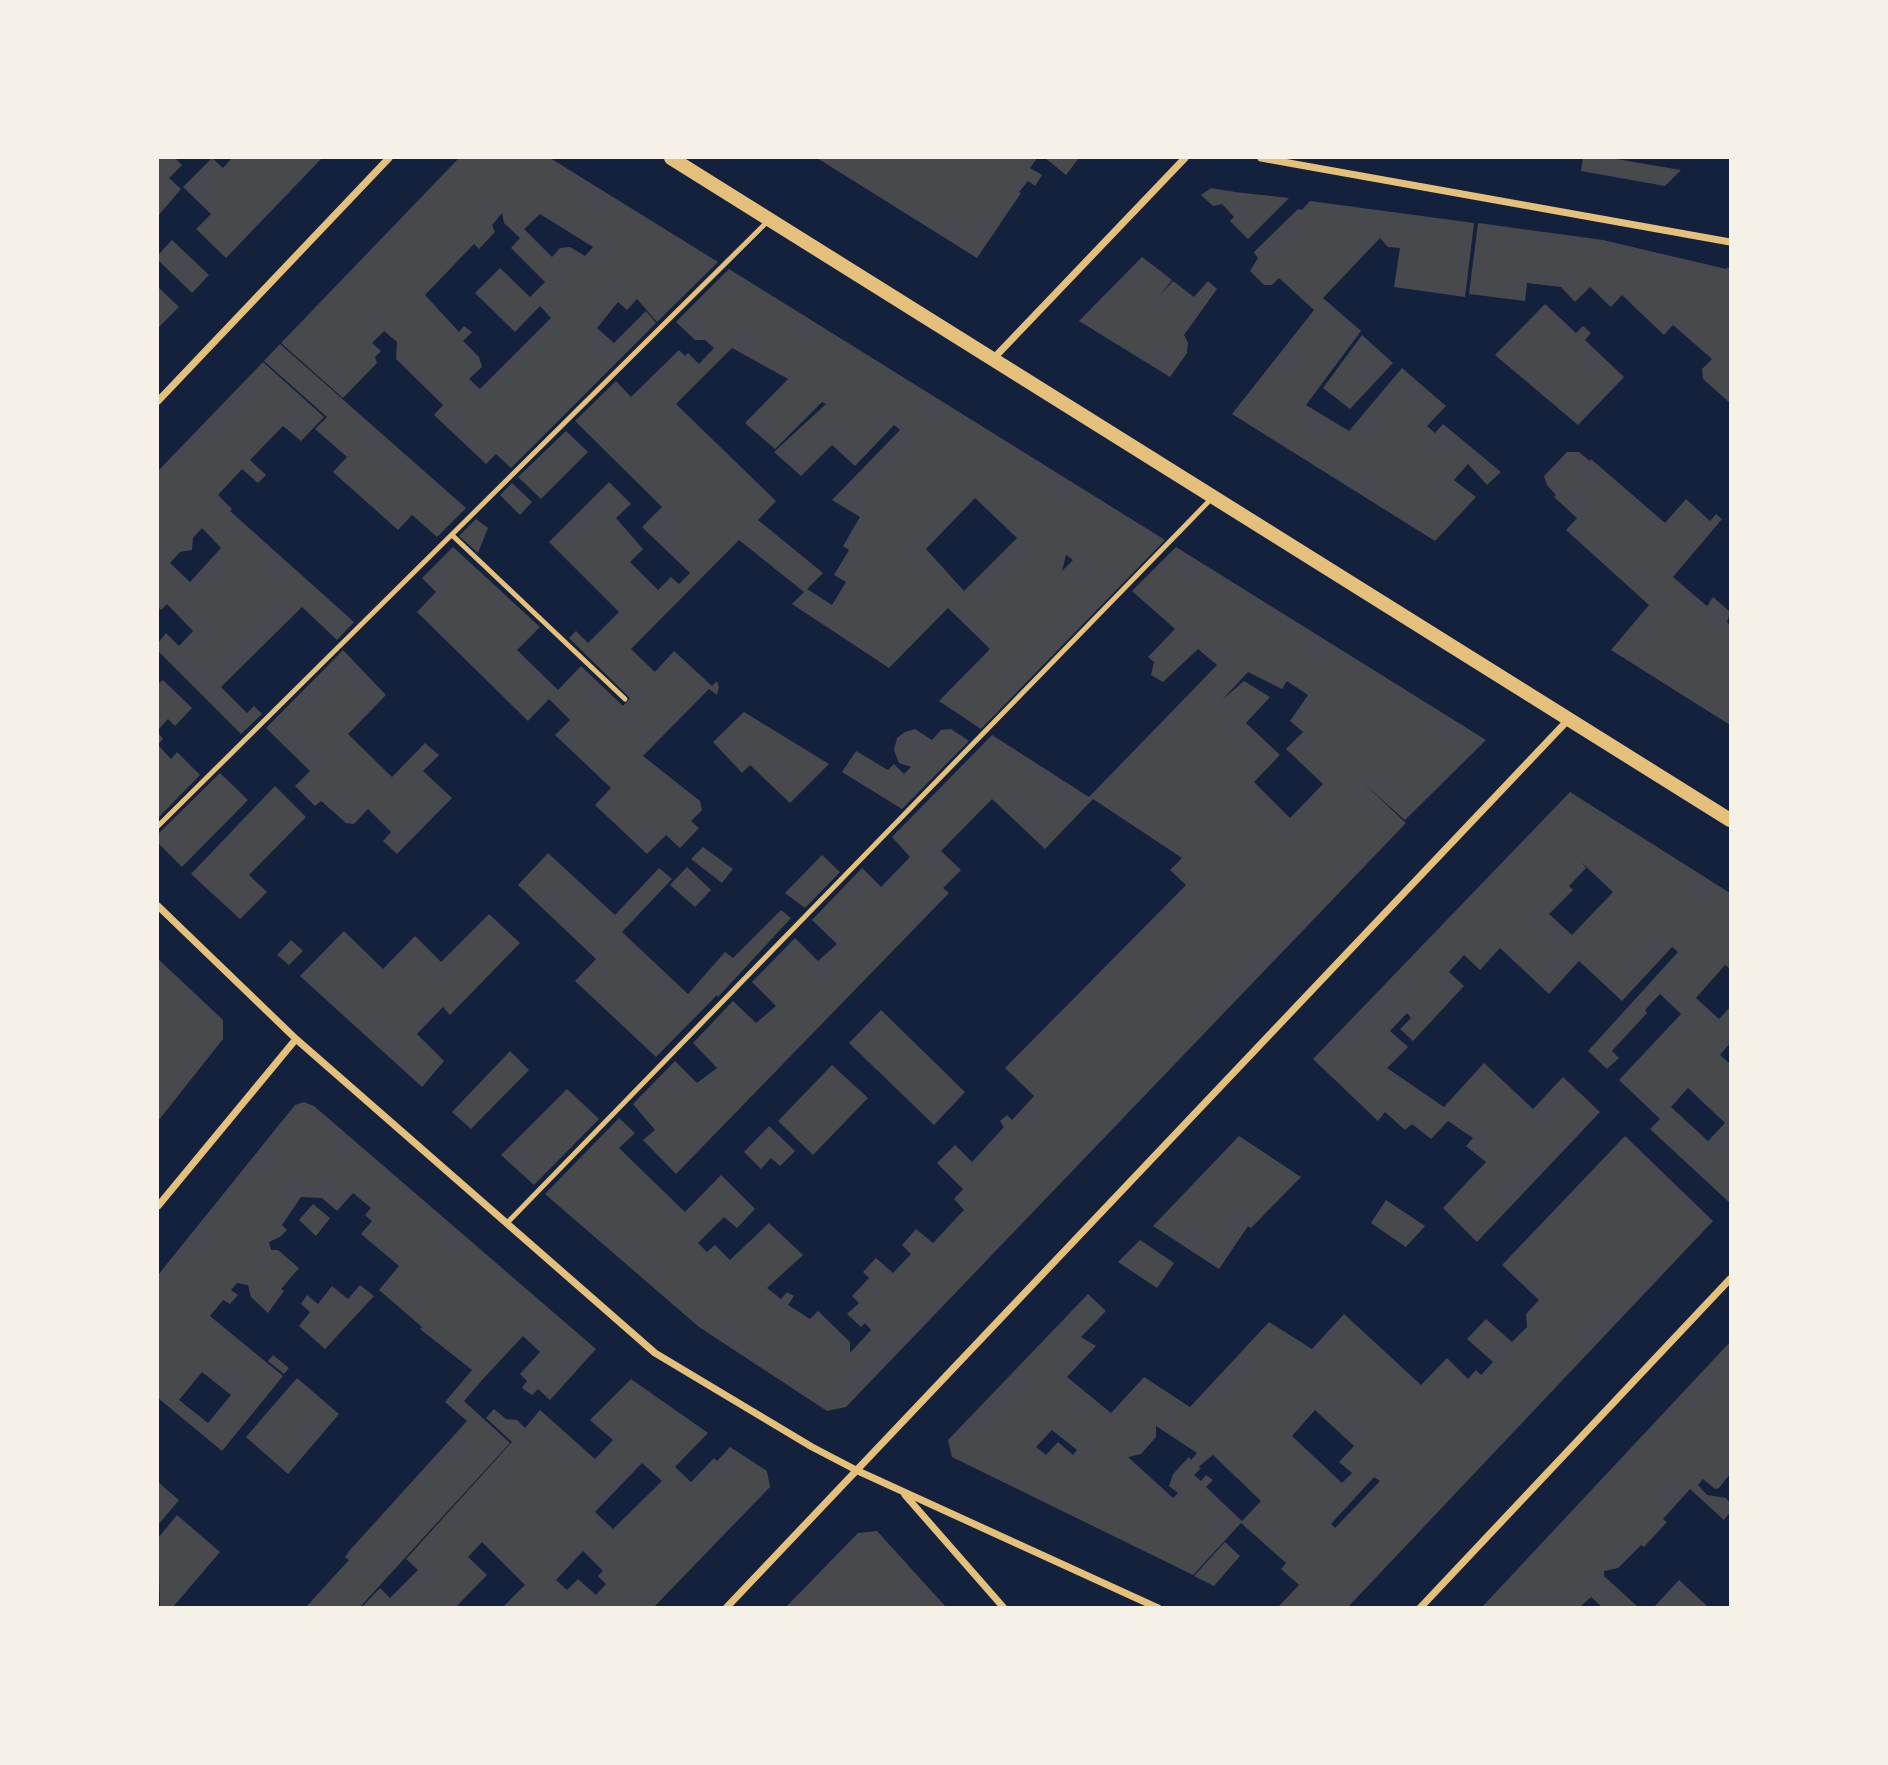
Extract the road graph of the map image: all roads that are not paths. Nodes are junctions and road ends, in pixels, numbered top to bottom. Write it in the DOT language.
graph roads {
  1 [pos="389,158"];
  2 [pos="671,158"];
  3 [pos="1185,158"];
  4 [pos="1261,158"];
  5 [pos="769,219"];
  6 [pos="1731,242"];
  7 [pos="992,359"];
  8 [pos="158,401"];
  9 [pos="1214,496"];
  10 [pos="452,535"];
  11 [pos="625,699"];
  12 [pos="1568,720"];
  13 [pos="1731,820"];
  14 [pos="158,826"];
  15 [pos="158,906"];
  16 [pos="296,1039"];
  17 [pos="158,1206"];
  18 [pos="507,1223"];
  19 [pos="1731,1279"];
  20 [pos="859,1471"];
  21 [pos="902,1492"];
  22 [pos="726,1608"];
  23 [pos="1004,1608"];
  24 [pos="1158,1608"];
  25 [pos="1420,1608"];
  1 -- 8 [label="street"];
  2 -- 5 [label="main road"];
  3 -- 7 [label="street"];
  4 -- 6 [label="street"];
  5 -- 7 [label="main road"];
  5 -- 10 [label="lane"];
  7 -- 9 [label="main road"];
  9 -- 12 [label="main road"];
  9 -- 18 [label="lane"];
  10 -- 11 [label="lane"];
  10 -- 14 [label="lane"];
  12 -- 13 [label="main road"];
  12 -- 20 [label="street"];
  15 -- 16 [label="street"];
  16 -- 17 [label="street"];
  16 -- 18 [label="street"];
  18 -- 20 [label="street"];
  19 -- 25 [label="street"];
  20 -- 21 [label="street"];
  20 -- 22 [label="street"];
  21 -- 23 [label="street"];
  21 -- 24 [label="street"];
}
